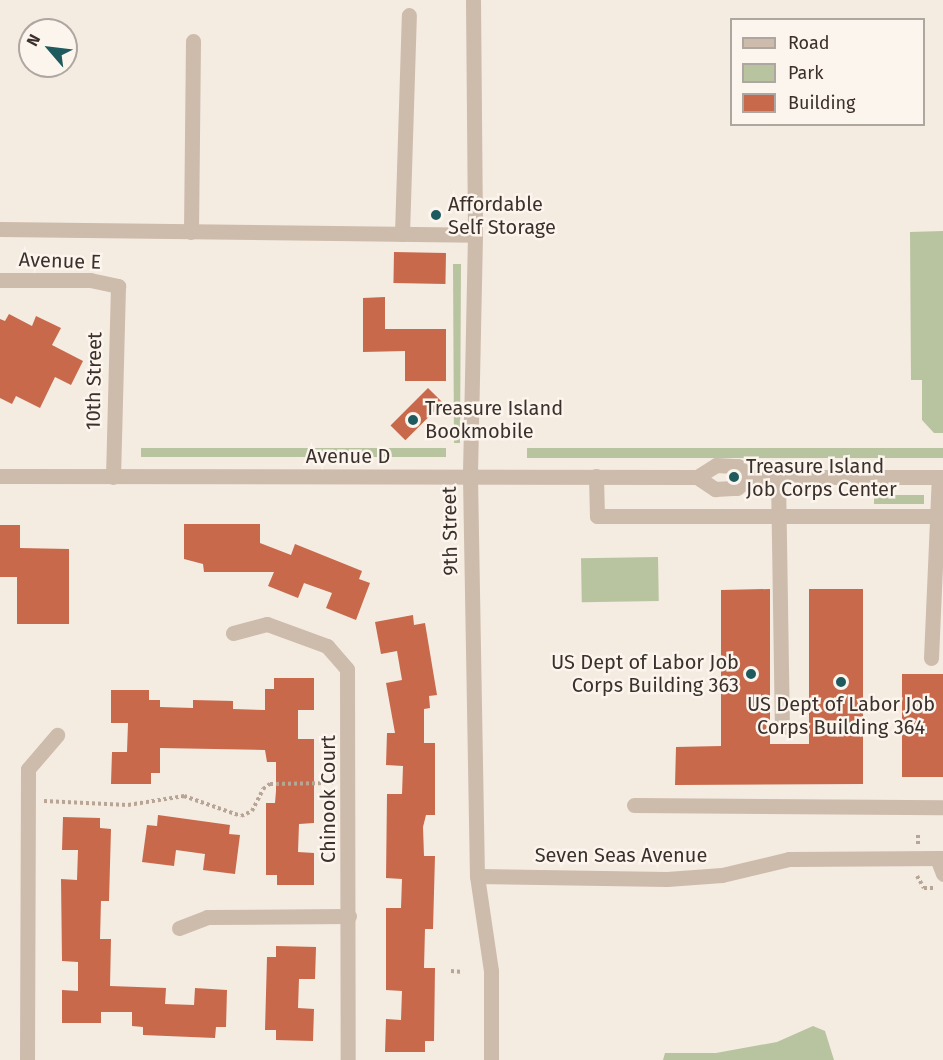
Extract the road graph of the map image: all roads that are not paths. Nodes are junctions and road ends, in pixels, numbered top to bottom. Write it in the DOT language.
graph roads {
  1 [pos="473,0"];
  2 [pos="409,15"];
  3 [pos="193,41"];
  4 [pos="0,229"];
  5 [pos="191,231"];
  6 [pos="402,234"];
  7 [pos="475,235"];
  8 [pos="0,280"];
  9 [pos="118,286"];
  10 [pos="0,476"];
  11 [pos="596,476"];
  12 [pos="113,477"];
  13 [pos="471,477"];
  14 [pos="697,477"];
  15 [pos="750,477"];
  16 [pos="777,477"];
  17 [pos="941,477"];
  18 [pos="778,516"];
  19 [pos="940,516"];
  20 [pos="233,633"];
  21 [pos="932,658"];
  22 [pos="782,728"];
  23 [pos="57,735"];
  24 [pos="634,805"];
  25 [pos="943,807"];
  26 [pos="940,858"];
  27 [pos="943,874"];
  28 [pos="477,876"];
  29 [pos="349,916"];
  30 [pos="179,928"];
  31 [pos="27,1060"];
  32 [pos="348,1060"];
  33 [pos="491,1060"];
  1 -- 7 [label="street, 9th Street"];
  2 -- 6 [label="street"];
  3 -- 5 [label="street"];
  4 -- 5 [label="street"];
  5 -- 6 [label="street"];
  6 -- 7 [label="street"];
  7 -- 13 [label="street, 9th Street"];
  8 -- 9 [label="street, Avenue E"];
  9 -- 12 [label="street, 10th Street"];
  10 -- 12 [label="street, Avenue D"];
  11 -- 13 [label="street, Avenue D"];
  11 -- 14 [label="street, Avenue D"];
  11 -- 18 [label="street"];
  12 -- 13 [label="street, Avenue D"];
  13 -- 28 [label="street, 9th Street"];
  14 -- 15 [label="street, Avenue D"];
  14 -- 15 [label="street, Avenue D"];
  15 -- 16 [label="street, Avenue D"];
  16 -- 17 [label="street, Avenue D"];
  16 -- 18 [label="street"];
  17 -- 19 [label="street"];
  18 -- 19 [label="street"];
  18 -- 22 [label="street"];
  19 -- 21 [label="street"];
  20 -- 29 [label="street, Chinook Court"];
  23 -- 31 [label="street"];
  24 -- 25 [label="street"];
  26 -- 27 [label="street"];
  26 -- 28 [label="street, Seven Seas Avenue"];
  28 -- 33 [label="street, 9th Street"];
  29 -- 30 [label="street"];
  29 -- 32 [label="street, Chinook Court"];
}
